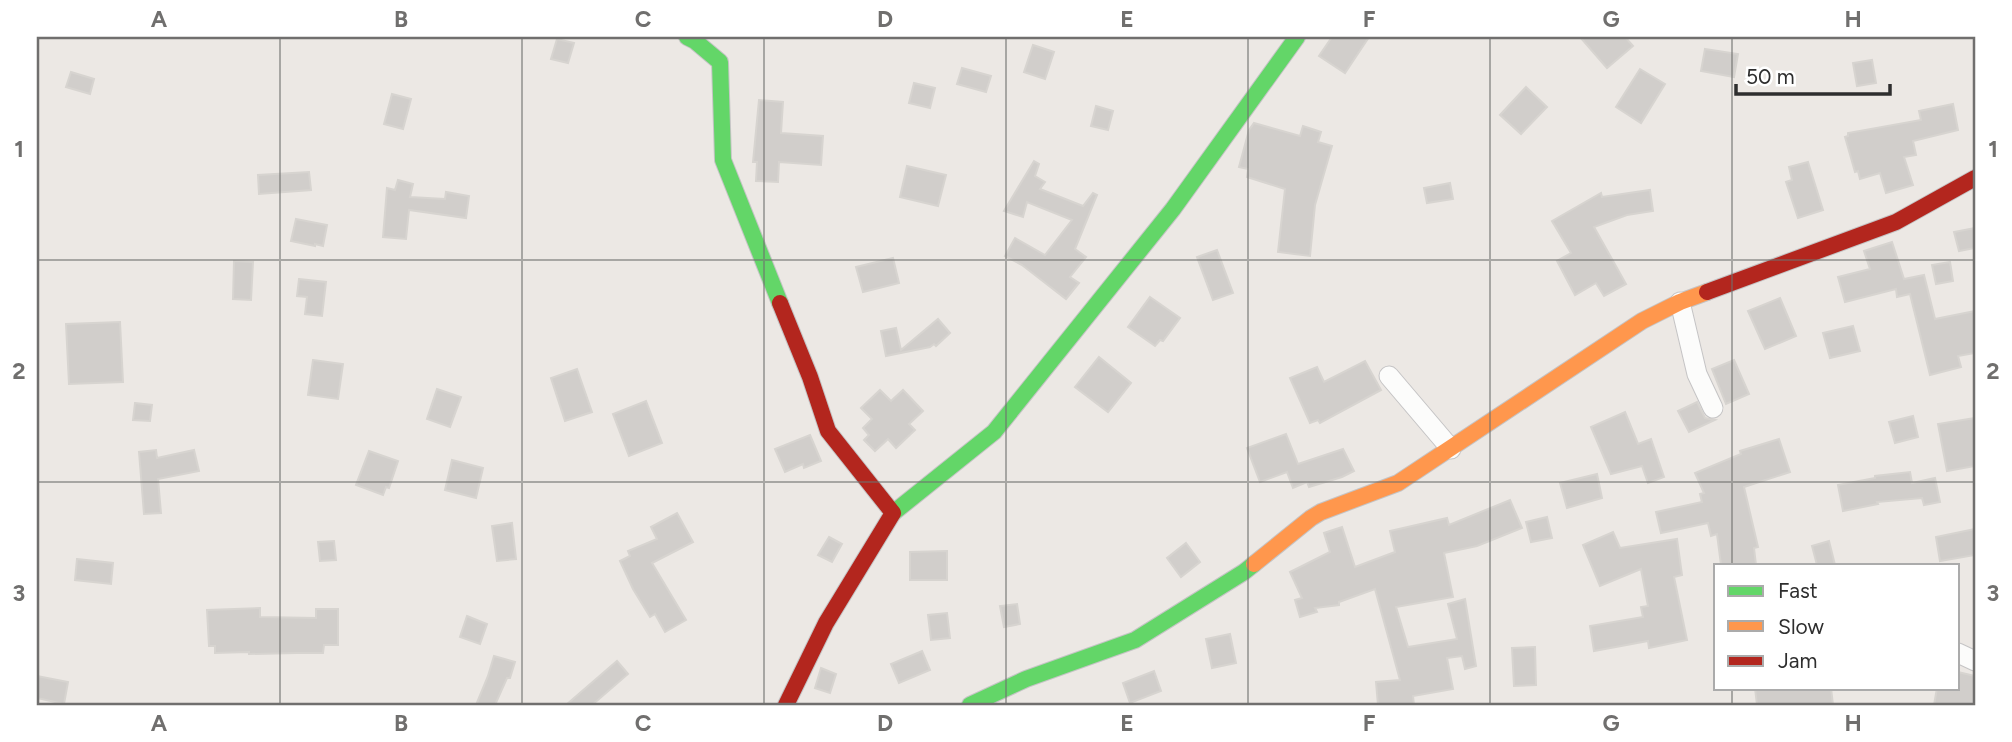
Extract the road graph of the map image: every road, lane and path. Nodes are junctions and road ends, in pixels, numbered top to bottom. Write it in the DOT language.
graph roads {
  1 [pos="687,37"];
  2 [pos="1297,37"];
  3 [pos="1975,178"];
  4 [pos="1680,302"];
  5 [pos="1389,376"];
  6 [pos="1713,408"];
  7 [pos="1451,449"];
  8 [pos="893,513"];
  9 [pos="786,705"];
  10 [pos="970,705"];
  1 -- 8 [label="street"];
  2 -- 8 [label="street"];
  3 -- 4 [label="street"];
  4 -- 6 [label="street"];
  4 -- 7 [label="street"];
  5 -- 7 [label="street"];
  7 -- 10 [label="street"];
  8 -- 9 [label="street"];
}
